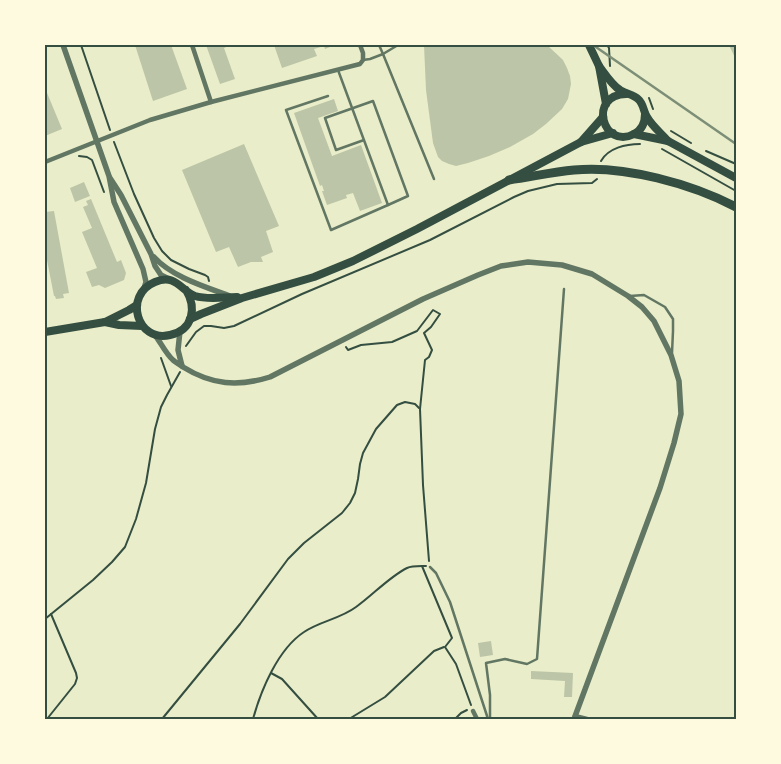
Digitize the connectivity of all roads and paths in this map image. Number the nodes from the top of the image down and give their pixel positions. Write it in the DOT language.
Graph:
graph roads {
  1 [pos="63,45"];
  2 [pos="80,45"];
  3 [pos="192,45"];
  4 [pos="360,45"];
  5 [pos="379,45"];
  6 [pos="398,45"];
  7 [pos="589,45"];
  8 [pos="383,54"];
  9 [pos="364,60"];
  10 [pos="599,66"];
  11 [pos="338,70"];
  12 [pos="626,94"];
  13 [pos="328,96"];
  14 [pos="211,102"];
  15 [pos="606,104"];
  16 [pos="352,108"];
  17 [pos="645,114"];
  18 [pos="603,118"];
  19 [pos="670,130"];
  20 [pos="613,134"];
  21 [pos="634,134"];
  22 [pos="111,135"];
  23 [pos="364,140"];
  24 [pos="96,141"];
  25 [pos="668,141"];
  26 [pos="580,142"];
  27 [pos="644,145"];
  28 [pos="694,145"];
  29 [pos="661,148"];
  30 [pos="76,149"];
  31 [pos="702,150"];
  32 [pos="45,162"];
  33 [pos="599,164"];
  34 [pos="736,164"];
  35 [pos="109,176"];
  36 [pos="736,178"];
  37 [pos="434,179"];
  38 [pos="596,179"];
  39 [pos="509,180"];
  40 [pos="736,190"];
  41 [pos="105,194"];
  42 [pos="388,205"];
  43 [pos="736,208"];
  44 [pos="151,254"];
  45 [pos="170,280"];
  46 [pos="210,283"];
  47 [pos="144,288"];
  48 [pos="564,289"];
  49 [pos="186,290"];
  50 [pos="628,296"];
  51 [pos="232,297"];
  52 [pos="242,298"];
  53 [pos="136,304"];
  54 [pos="190,319"];
  55 [pos="105,322"];
  56 [pos="211,322"];
  57 [pos="142,326"];
  58 [pos="211,326"];
  59 [pos="180,331"];
  60 [pos="45,332"];
  61 [pos="155,335"];
  62 [pos="344,345"];
  63 [pos="183,349"];
  64 [pos="672,355"];
  65 [pos="161,356"];
  66 [pos="183,366"];
  67 [pos="171,386"];
  68 [pos="420,409"];
  69 [pos="422,566"];
  70 [pos="430,567"];
  71 [pos="51,614"];
  72 [pos="45,619"];
  73 [pos="445,647"];
  74 [pos="271,673"];
  75 [pos="473,712"];
  76 [pos="574,718"];
  77 [pos="47,719"];
  78 [pos="162,719"];
  79 [pos="253,719"];
  80 [pos="318,719"];
  81 [pos="349,719"];
  82 [pos="455,719"];
  83 [pos="477,719"];
  84 [pos="489,719"];
  85 [pos="587,719"];
  1 -- 24 [label="street"];
  2 -- 22 [label="path"];
  3 -- 14 [label="street"];
  4 -- 9 [label="street"];
  5 -- 8 [label="lane"];
  6 -- 8 [label="lane"];
  7 -- 10 [label="main road"];
  8 -- 9 [label="lane"];
  8 -- 37 [label="lane"];
  9 -- 11 [label="street"];
  10 -- 12 [label="main road"];
  10 -- 15 [label="main road"];
  11 -- 14 [label="street"];
  11 -- 16 [label="lane"];
  12 -- 15 [label="main road"];
  12 -- 17 [label="main road"];
  13 -- 42 [label="lane"];
  14 -- 22 [label="street"];
  15 -- 18 [label="main road"];
  16 -- 23 [label="lane"];
  16 -- 23 [label="lane"];
  16 -- 42 [label="lane"];
  17 -- 21 [label="main road"];
  17 -- 25 [label="main road"];
  18 -- 20 [label="main road"];
  18 -- 26 [label="main road"];
  19 -- 28 [label="path"];
  20 -- 21 [label="main road"];
  20 -- 26 [label="main road"];
  21 -- 25 [label="main road"];
  22 -- 24 [label="street"];
  22 -- 46 [label="path"];
  23 -- 42 [label="lane"];
  24 -- 30 [label="street"];
  24 -- 35 [label="street"];
  25 -- 36 [label="main road"];
  26 -- 39 [label="main road"];
  27 -- 33 [label="path"];
  29 -- 40 [label="path"];
  30 -- 32 [label="street"];
  30 -- 41 [label="path"];
  31 -- 34 [label="path"];
  35 -- 44 [label="street"];
  35 -- 47 [label="street"];
  38 -- 58 [label="path"];
  39 -- 43 [label="highway"];
  39 -- 52 [label="main road"];
  44 -- 45 [label="street"];
  44 -- 51 [label="street"];
  45 -- 47 [label="main road"];
  45 -- 49 [label="main road"];
  47 -- 53 [label="main road"];
  48 -- 84 [label="lane"];
  49 -- 51 [label="main road"];
  49 -- 54 [label="main road"];
  50 -- 64 [label="street"];
  50 -- 64 [label="lane"];
  50 -- 66 [label="street"];
  51 -- 52 [label="main road"];
  52 -- 54 [label="main road"];
  53 -- 55 [label="main road"];
  53 -- 57 [label="main road"];
  54 -- 59 [label="main road"];
  55 -- 57 [label="main road"];
  55 -- 60 [label="main road"];
  56 -- 58 [label="path"];
  57 -- 61 [label="main road"];
  58 -- 63 [label="path"];
  59 -- 61 [label="main road"];
  59 -- 66 [label="street"];
  61 -- 66 [label="street"];
  62 -- 68 [label="path"];
  64 -- 76 [label="street"];
  65 -- 67 [label="path"];
  66 -- 67 [label="path"];
  67 -- 71 [label="path"];
  68 -- 70 [label="path"];
  68 -- 78 [label="path"];
  69 -- 70 [label="path"];
  69 -- 73 [label="path"];
  69 -- 74 [label="path"];
  70 -- 84 [label="lane"];
  71 -- 72 [label="path"];
  71 -- 77 [label="path"];
  73 -- 75 [label="path"];
  73 -- 81 [label="path"];
  74 -- 79 [label="path"];
  74 -- 80 [label="path"];
  75 -- 82 [label="path"];
  75 -- 83 [label="street"];
  76 -- 85 [label="street"];
}
